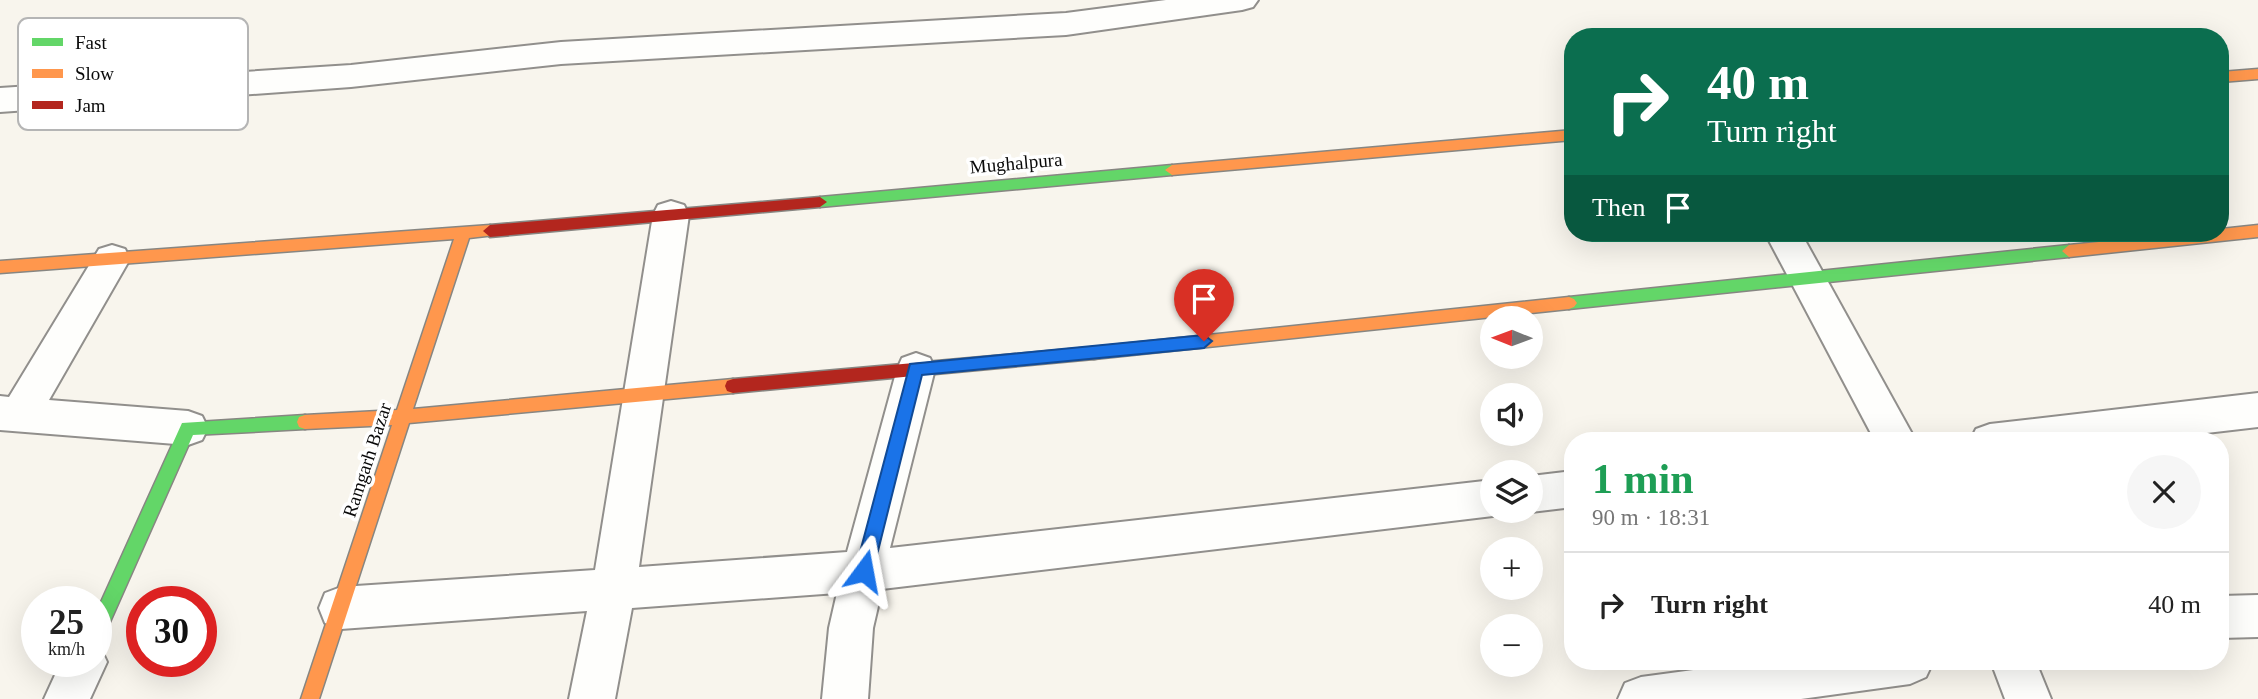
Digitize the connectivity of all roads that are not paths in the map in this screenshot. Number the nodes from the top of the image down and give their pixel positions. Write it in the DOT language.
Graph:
graph roads {
  1 [pos="1242,0"];
  2 [pos="2258,74"];
  3 [pos="2229,76"];
  4 [pos="248,83"];
  5 [pos="18,99"];
  6 [pos="0,100"];
  7 [pos="1564,136"];
  8 [pos="671,215"];
  9 [pos="2258,231"];
  10 [pos="463,233"];
  11 [pos="2229,234"];
  12 [pos="1788,242"];
  13 [pos="2153,242"];
  14 [pos="112,258"];
  15 [pos="0,267"];
  16 [pos="1808,278"];
  17 [pos="916,369"];
  18 [pos="644,394"];
  19 [pos="2258,410"];
  20 [pos="10,414"];
  21 [pos="403,416"];
  22 [pos="188,428"];
  23 [pos="1891,432"];
  24 [pos="2068,432"];
  25 [pos="1564,490"];
  26 [pos="1543,493"];
  27 [pos="1480,500"];
  28 [pos="864,571"];
  29 [pos="614,588"];
  30 [pos="112,598"];
  31 [pos="341,608"];
  32 [pos="2258,616"];
  33 [pos="2229,617"];
  34 [pos="1872,670"];
  35 [pos="2017,670"];
  36 [pos="77,677"];
  37 [pos="1776,690"];
  38 [pos="67,699"];
  39 [pos="310,699"];
  40 [pos="592,699"];
  41 [pos="845,699"];
  42 [pos="1641,699"];
  43 [pos="2028,699"];
  1 -- 4 [label="street"];
  2 -- 3 [label="street"];
  5 -- 6 [label="street"];
  7 -- 8 [label="street, Mughalpura"];
  8 -- 10 [label="street, Mughalpura"];
  8 -- 18 [label="street"];
  9 -- 11 [label="street"];
  10 -- 14 [label="street, Mughalpura"];
  10 -- 21 [label="street, Ramgarh Bazar"];
  12 -- 16 [label="street"];
  13 -- 16 [label="street"];
  14 -- 15 [label="street, Mughalpura"];
  14 -- 20 [label="street"];
  16 -- 17 [label="street"];
  16 -- 23 [label="street"];
  17 -- 18 [label="street"];
  17 -- 28 [label="street"];
  18 -- 21 [label="street"];
  18 -- 29 [label="street"];
  19 -- 24 [label="street"];
  20 -- 22 [label="street"];
  21 -- 22 [label="street"];
  21 -- 31 [label="street, Ramgarh Bazar"];
  22 -- 30 [label="street"];
  25 -- 26 [label="street"];
  27 -- 28 [label="street"];
  28 -- 29 [label="street"];
  28 -- 41 [label="street"];
  29 -- 31 [label="street"];
  29 -- 40 [label="street"];
  31 -- 39 [label="street, Ramgarh Bazar"];
  32 -- 33 [label="street"];
  34 -- 37 [label="street"];
  35 -- 43 [label="street"];
  36 -- 38 [label="street"];
  37 -- 42 [label="street"];
}
